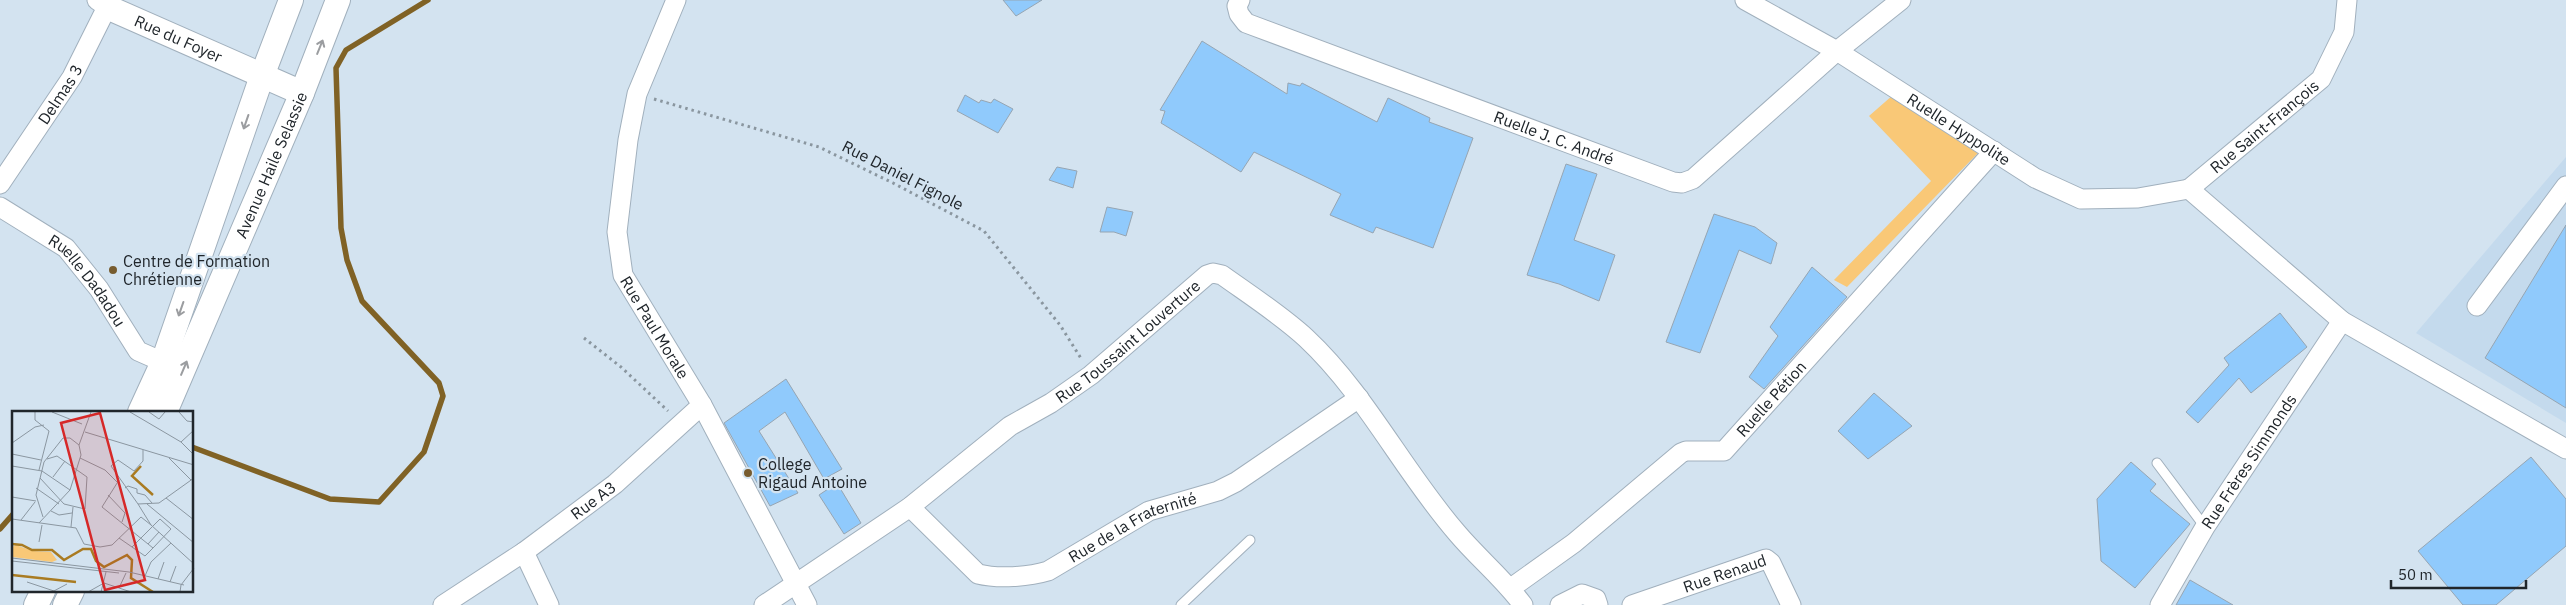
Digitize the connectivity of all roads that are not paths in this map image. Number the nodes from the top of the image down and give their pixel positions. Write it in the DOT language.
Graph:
graph roads {
  1 [pos="291,0"];
  2 [pos="676,0"];
  3 [pos="1745,0"];
  4 [pos="1900,0"];
  5 [pos="2347,0"];
  6 [pos="340,1"];
  7 [pos="103,2"];
  8 [pos="1240,7"];
  9 [pos="1837,51"];
  10 [pos="262,76"];
  11 [pos="302,93"];
  12 [pos="1994,152"];
  13 [pos="0,184"];
  14 [pos="2566,186"];
  15 [pos="2188,189"];
  16 [pos="0,207"];
  17 [pos="2477,306"];
  18 [pos="2342,321"];
  19 [pos="163,362"];
  20 [pos="1359,398"];
  21 [pos="702,405"];
  22 [pos="141,410"];
  23 [pos="165,411"];
  24 [pos="2566,449"];
  25 [pos="2157,463"];
  26 [pos="910,507"];
  27 [pos="2205,527"];
  28 [pos="1250,540"];
  29 [pos="524,552"];
  30 [pos="794,584"];
  31 [pos="1511,588"];
  32 [pos="42,592"];
  33 [pos="72,592"];
  34 [pos="36,605"];
  35 [pos="65,605"];
  36 [pos="443,605"];
  37 [pos="549,605"];
  38 [pos="764,605"];
  39 [pos="807,605"];
  40 [pos="1181,605"];
  41 [pos="1523,605"];
  42 [pos="1560,605"];
  43 [pos="1598,605"];
  44 [pos="1632,605"];
  45 [pos="1791,605"];
  46 [pos="2160,605"];
  1 -- 10 [label="street, Avenue Haile Selassie"];
  2 -- 21 [label="street, Rue Paul Morale"];
  3 -- 9 [label="street, Ruelle Hyppolite"];
  4 -- 9 [label="street, Ruelle J. C. André"];
  5 -- 15 [label="street, Rue Saint-François"];
  11 -- 6 [label="street, Avenue Haile Selassie, one-way"];
  7 -- 10 [label="street, Rue du Foyer"];
  7 -- 13 [label="street, Delmas 3"];
  8 -- 9 [label="street, Ruelle J. C. André"];
  9 -- 12 [label="street, Ruelle Hyppolite"];
  10 -- 11 [label="street, Rue du Foyer"];
  10 -- 19 [label="street, Avenue Haile Selassie, one-way"];
  23 -- 11 [label="street, Avenue Haile Selassie, one-way"];
  12 -- 15 [label="street, Ruelle Hyppolite"];
  12 -- 31 [label="street, Ruelle Pétion"];
  14 -- 17 [label="street"];
  15 -- 18 [label="street"];
  16 -- 19 [label="street, Ruelle Dadadou"];
  18 -- 24 [label="street"];
  18 -- 27 [label="street, Rue Frères Simmonds"];
  19 -- 22 [label="street, Avenue Haile Selassie"];
  20 -- 26 [label="street, Rue de la Fraternité"];
  20 -- 26 [label="street, Rue Toussaint Louverture"];
  20 -- 31 [label="street, Rue Toussaint Louverture"];
  21 -- 29 [label="street, Rue A3"];
  21 -- 30 [label="street, Rue Paul Morale"];
  25 -- 27 [label="lane"];
  26 -- 30 [label="street, Rue Toussaint Louverture"];
  27 -- 46 [label="street, Rue Frères Simmonds"];
  28 -- 40 [label="lane"];
  29 -- 36 [label="street, Rue A3"];
  29 -- 37 [label="street"];
  30 -- 38 [label="street, Rue Toussaint Louverture"];
  30 -- 39 [label="street, Rue Paul Morale"];
  31 -- 41 [label="street, Rue Toussaint Louverture"];
  32 -- 34 [label="street"];
  33 -- 35 [label="street"];
  42 -- 43 [label="street"];
  44 -- 45 [label="street, Rue Renaud"];
}
